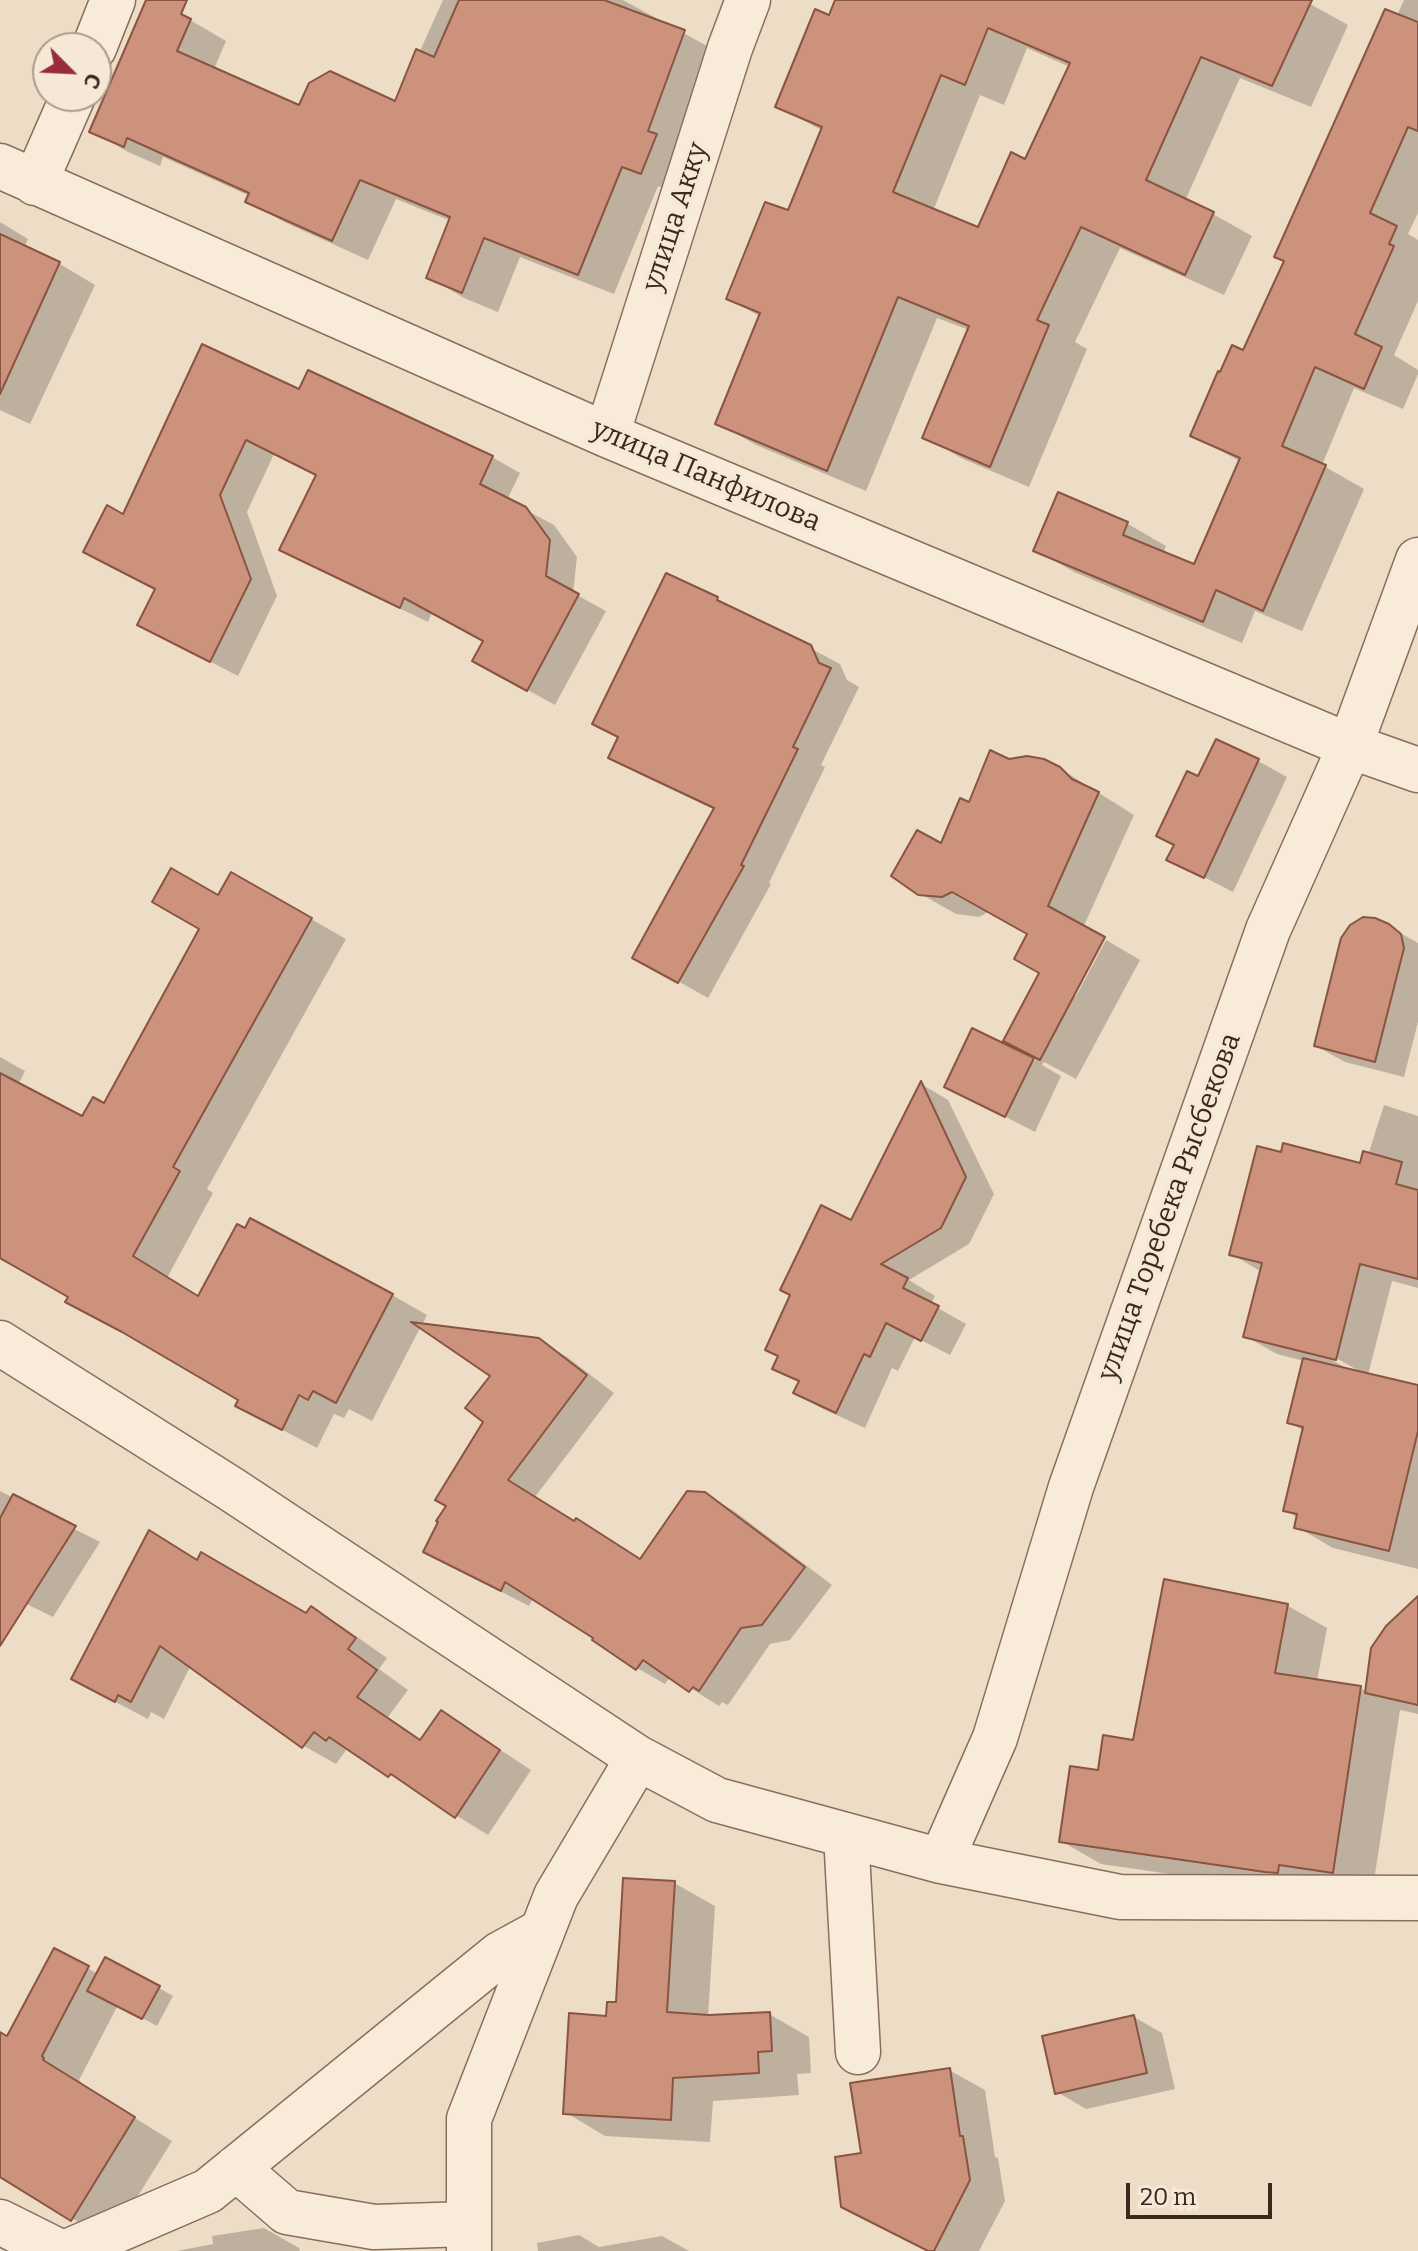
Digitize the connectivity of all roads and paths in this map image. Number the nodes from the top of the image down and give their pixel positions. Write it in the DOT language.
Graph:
graph roads {
  1 [pos="113,0"];
  2 [pos="748,0"];
  3 [pos="100,32"];
  4 [pos="62,112"];
  5 [pos="18,175"];
  6 [pos="607,435"];
  7 [pos="1418,560"];
  8 [pos="1350,746"];
  9 [pos="1418,770"];
  10 [pos="0,1343"];
  11 [pos="638,1758"];
  12 [pos="846,1835"];
  13 [pos="941,1861"];
  14 [pos="1418,1898"];
  15 [pos="542,1931"];
  16 [pos="858,2052"];
  17 [pos="236,2168"];
  18 [pos="0,2222"];
  19 [pos="469,2237"];
  20 [pos="58,2251"];
  21 [pos="69,2251"];
  1 -- 3 [label="street"];
  2 -- 6 [label="street, улица Акку"];
  4 -- 5 [label="street"];
  5 -- 6 [label="street, улица Панфилова"];
  6 -- 8 [label="street, улица Панфилова"];
  7 -- 8 [label="street, улица Торебека Рысбекова"];
  8 -- 9 [label="street, улица Панфилова"];
  8 -- 13 [label="street, улица Торебека Рысбекова"];
  10 -- 11 [label="street"];
  11 -- 12 [label="street"];
  11 -- 15 [label="street"];
  12 -- 13 [label="street"];
  12 -- 16 [label="street"];
  13 -- 14 [label="street"];
  15 -- 17 [label="street"];
  15 -- 19 [label="street"];
  17 -- 19 [label="street"];
  17 -- 21 [label="street"];
  18 -- 20 [label="street"];
}
